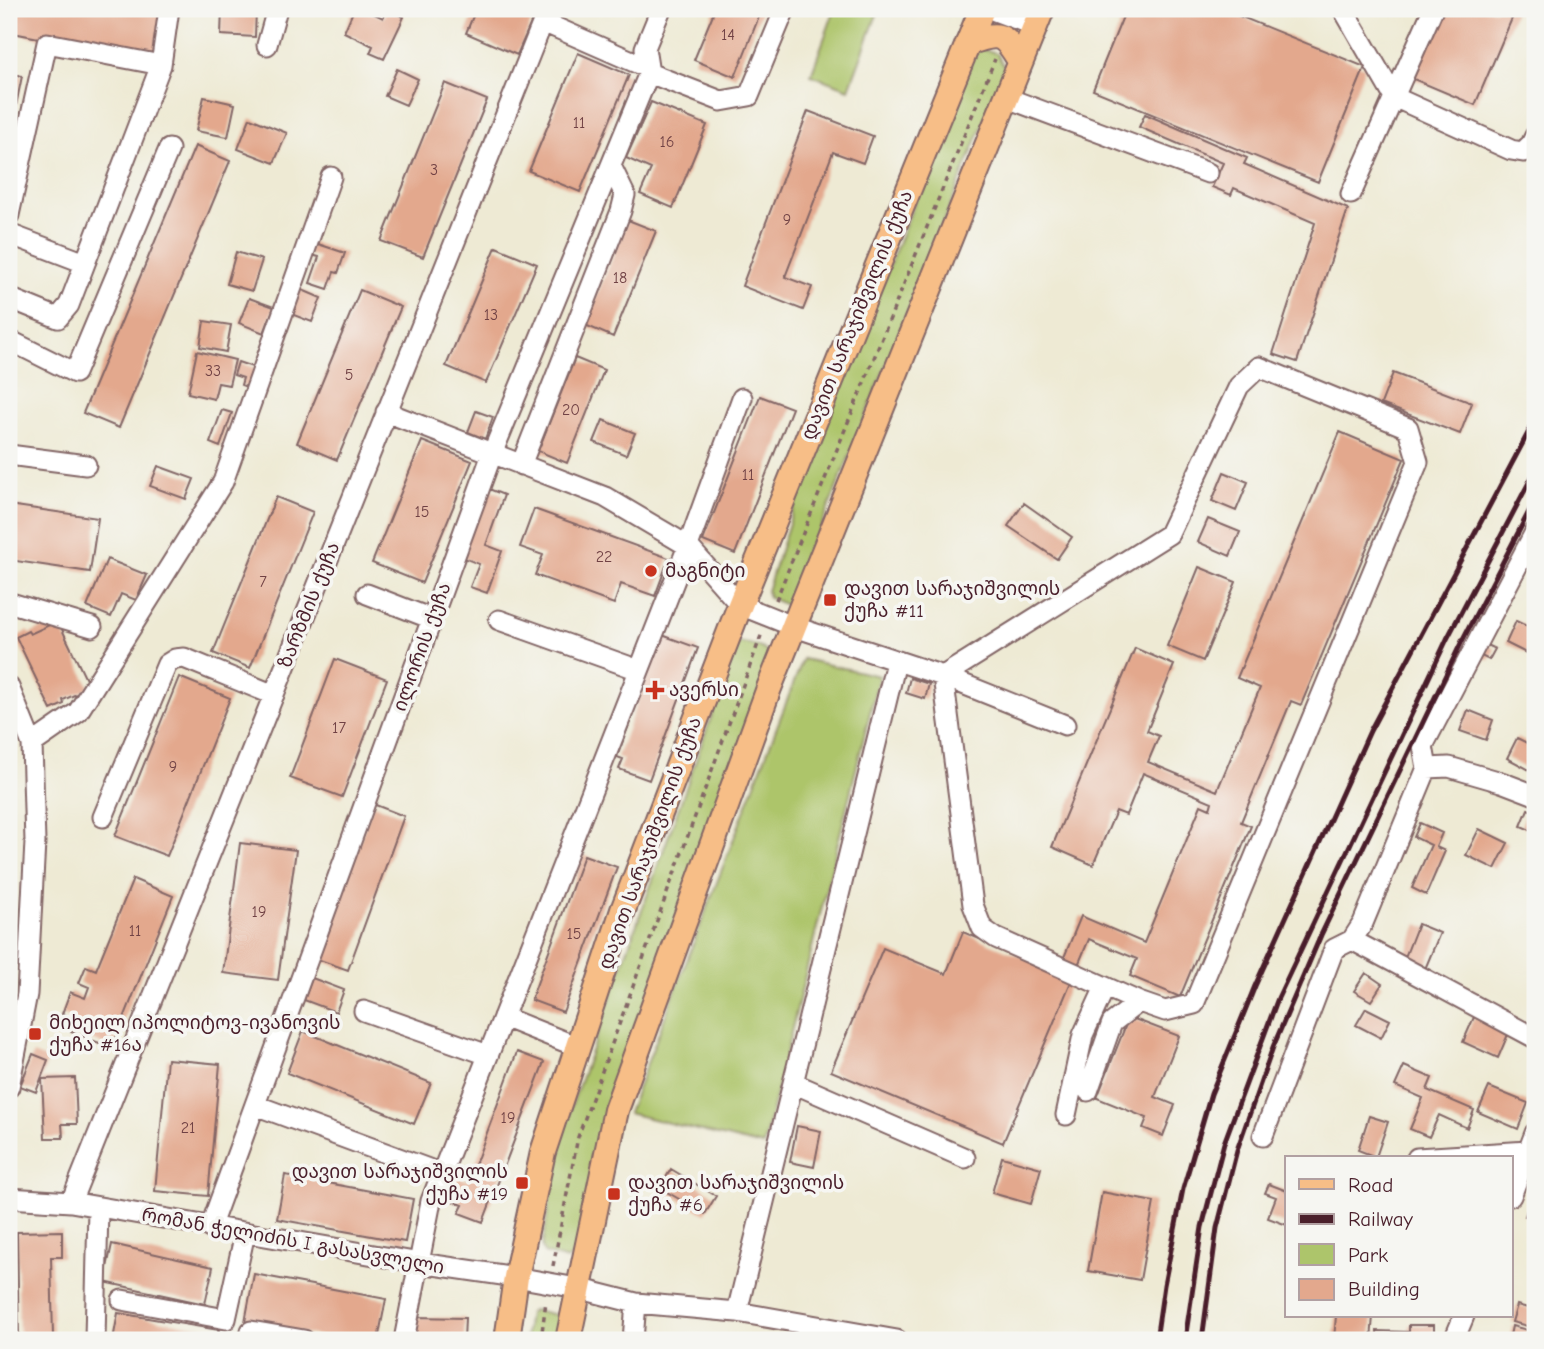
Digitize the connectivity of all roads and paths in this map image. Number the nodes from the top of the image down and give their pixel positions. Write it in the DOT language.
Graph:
graph roads {
  1 [pos="169,9"];
  2 [pos="277,9"];
  3 [pos="661,9"];
  4 [pos="785,9"];
  5 [pos="982,9"];
  6 [pos="994,9"];
  7 [pos="1343,9"];
  8 [pos="1433,9"];
  9 [pos="1041,11"];
  10 [pos="545,16"];
  11 [pos="1003,39"];
  12 [pos="968,43"];
  13 [pos="267,45"];
  14 [pos="1020,61"];
  15 [pos="161,65"];
  16 [pos="649,70"];
  17 [pos="1394,97"];
  18 [pos="1007,98"];
  19 [pos="1535,136"];
  20 [pos="169,149"];
  21 [pos="611,166"];
  22 [pos="1208,173"];
  23 [pos="331,177"];
  24 [pos="1351,194"];
  25 [pos="9,215"];
  26 [pos="9,234"];
  27 [pos="85,263"];
  28 [pos="9,298"];
  29 [pos="9,340"];
  30 [pos="742,398"];
  31 [pos="386,412"];
  32 [pos="492,454"];
  33 [pos="9,455"];
  34 [pos="86,465"];
  35 [pos="521,465"];
  36 [pos="1535,532"];
  37 [pos="688,546"];
  38 [pos="367,594"];
  39 [pos="9,604"];
  40 [pos="740,605"];
  41 [pos="769,617"];
  42 [pos="432,619"];
  43 [pos="499,620"];
  44 [pos="92,627"];
  45 [pos="795,627"];
  46 [pos="896,662"];
  47 [pos="639,670"];
  48 [pos="943,676"];
  49 [pos="9,687"];
  50 [pos="769,688"];
  51 [pos="274,695"];
  52 [pos="1065,725"];
  53 [pos="32,744"];
  54 [pos="1427,768"];
  55 [pos="1535,795"];
  56 [pos="103,817"];
  57 [pos="1352,940"];
  58 [pos="1105,987"];
  59 [pos="1139,1002"];
  60 [pos="365,1010"];
  61 [pos="503,1017"];
  62 [pos="1535,1038"];
  63 [pos="578,1047"];
  64 [pos="488,1055"];
  65 [pos="793,1083"];
  66 [pos="9,1087"];
  67 [pos="1088,1091"];
  68 [pos="255,1105"];
  69 [pos="1066,1115"];
  70 [pos="1263,1136"];
  71 [pos="1532,1142"];
  72 [pos="1432,1156"];
  73 [pos="965,1158"];
  74 [pos="442,1174"];
  75 [pos="1512,1193"];
  76 [pos="9,1198"];
  77 [pos="71,1202"];
  78 [pos="98,1208"];
  79 [pos="210,1228"];
  80 [pos="245,1233"];
  81 [pos="419,1263"];
  82 [pos="516,1277"];
  83 [pos="577,1288"];
  84 [pos="122,1300"];
  85 [pos="636,1303"];
  86 [pos="737,1312"];
  87 [pos="1463,1318"];
  88 [pos="251,1331"];
  89 [pos="95,1340"];
  90 [pos="304,1340"];
  91 [pos="404,1340"];
  92 [pos="507,1340"];
  93 [pos="568,1340"];
  94 [pos="632,1340"];
  95 [pos="897,1340"];
  96 [pos="1454,1340"];
  1 -- 15 [label="street"];
  2 -- 13 [label="street"];
  3 -- 16 [label="street, ილორის ქუჩა"];
  4 -- 16 [label="street"];
  5 -- 12 [label="main road, დავით სარაჯიშვილის ქუჩა"];
  6 -- 9 [label="street"];
  7 -- 17 [label="street"];
  8 -- 17 [label="street"];
  9 -- 14 [label="main road"];
  10 -- 16 [label="street"];
  10 -- 31 [label="street, ზარზმის ქუჩა"];
  11 -- 12 [label="main road"];
  11 -- 14 [label="main road"];
  11 -- 41 [label="path"];
  12 -- 40 [label="main road, დავით სარაჯიშვილის ქუჩა"];
  14 -- 18 [label="main road"];
  15 -- 25 [label="street"];
  15 -- 27 [label="street"];
  16 -- 21 [label="street, ილორის ქუჩა"];
  17 -- 19 [label="street"];
  17 -- 24 [label="street"];
  18 -- 22 [label="street"];
  18 -- 45 [label="main road"];
  20 -- 29 [label="street"];
  21 -- 32 [label="street, ილორის ქუჩა"];
  21 -- 35 [label="street"];
  23 -- 53 [label="street"];
  26 -- 27 [label="street"];
  27 -- 28 [label="street"];
  30 -- 37 [label="street"];
  31 -- 32 [label="street"];
  31 -- 51 [label="street, ზარზმის ქუჩა"];
  32 -- 35 [label="street"];
  32 -- 42 [label="street, ილორის ქუჩა"];
  33 -- 34 [label="street"];
  35 -- 37 [label="street"];
  36 -- 54 [label="street"];
  37 -- 40 [label="street"];
  37 -- 47 [label="street"];
  38 -- 42 [label="street"];
  39 -- 44 [label="street"];
  40 -- 41 [label="street"];
  40 -- 63 [label="main road, დავით სარაჯიშვილის ქუჩა"];
  41 -- 45 [label="street"];
  41 -- 50 [label="path"];
  42 -- 68 [label="street, ილორის ქუჩა"];
  43 -- 47 [label="street"];
  45 -- 46 [label="street"];
  45 -- 50 [label="main road"];
  46 -- 48 [label="street"];
  46 -- 65 [label="street"];
  47 -- 61 [label="street"];
  48 -- 52 [label="street"];
  48 -- 58 [label="street"];
  48 -- 59 [label="street"];
  49 -- 53 [label="street"];
  50 -- 83 [label="main road"];
  51 -- 56 [label="street"];
  51 -- 77 [label="street, ზარზმის ქუჩა"];
  53 -- 66 [label="street"];
  54 -- 55 [label="street"];
  54 -- 57 [label="street"];
  57 -- 62 [label="street"];
  57 -- 70 [label="street"];
  58 -- 59 [label="street"];
  58 -- 69 [label="street"];
  59 -- 67 [label="street"];
  60 -- 64 [label="street"];
  61 -- 63 [label="street"];
  61 -- 64 [label="street"];
  63 -- 82 [label="main road, დავით სარაჯიშვილის ქუჩა"];
  64 -- 74 [label="street"];
  65 -- 73 [label="street"];
  65 -- 86 [label="street"];
  68 -- 74 [label="street"];
  68 -- 79 [label="street, ილორის ქუჩა"];
  71 -- 72 [label="street"];
  71 -- 75 [label="street"];
  74 -- 81 [label="street"];
  76 -- 77 [label="street, რომან ჭელიძის I გასასვლელი"];
  77 -- 78 [label="street, რომან ჭელიძის I გასასვლელი"];
  78 -- 79 [label="street, რომან ჭელიძის I გასასვლელი"];
  78 -- 89 [label="street"];
  79 -- 80 [label="street, რომან ჭელიძის I გასასვლელი"];
  80 -- 81 [label="street, რომან ჭელიძის I გასასვლელი"];
  80 -- 84 [label="street"];
  81 -- 82 [label="street, რომან ჭელიძის I გასასვლელი"];
  81 -- 91 [label="street"];
  82 -- 83 [label="street, რომან ჭელიძის I გასასვლელი"];
  82 -- 92 [label="main road, დავით სარაჯიშვილის ქუჩა"];
  83 -- 85 [label="street, რომან ჭელიძის I გასასვლელი"];
  83 -- 93 [label="main road"];
  85 -- 86 [label="street, რომან ჭელიძის I გასასვლელი"];
  85 -- 94 [label="street"];
  86 -- 95 [label="street, რომან ჭელიძის I გასასვლელი"];
  87 -- 96 [label="street"];
  88 -- 90 [label="street"];
}
